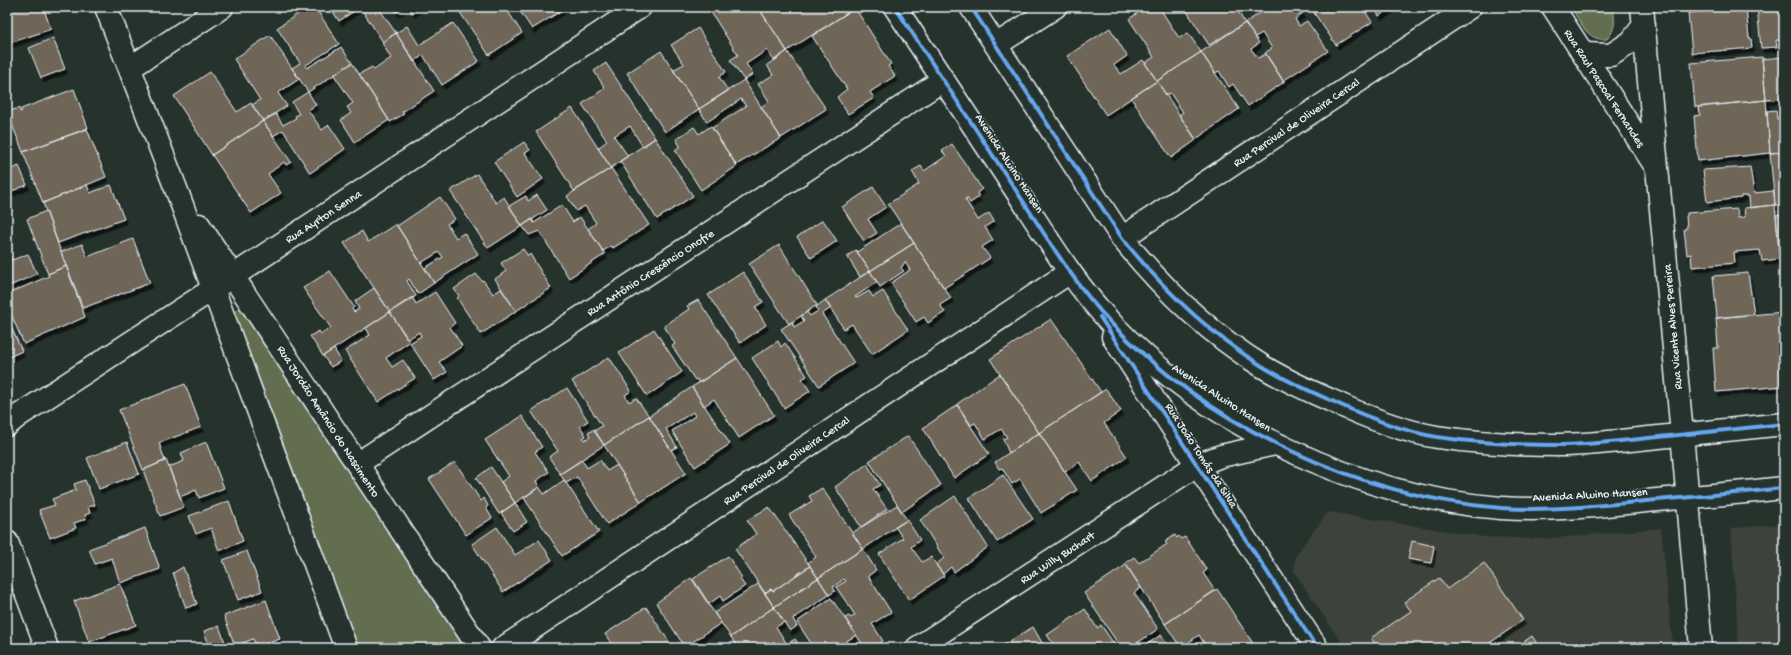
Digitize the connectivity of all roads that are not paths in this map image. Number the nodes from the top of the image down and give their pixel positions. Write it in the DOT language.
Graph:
graph roads {
  1 [pos="106,7"];
  2 [pos="222,7"];
  3 [pos="640,7"];
  4 [pos="895,7"];
  5 [pos="971,7"];
  6 [pos="1055,7"];
  7 [pos="1470,7"];
  8 [pos="1553,7"];
  9 [pos="1643,16"];
  10 [pos="996,45"];
  11 [pos="1584,54"];
  12 [pos="130,68"];
  13 [pos="943,80"];
  14 [pos="1658,170"];
  15 [pos="178,194"];
  16 [pos="1122,238"];
  17 [pos="1070,272"];
  18 [pos="233,276"];
  19 [pos="213,288"];
  20 [pos="1784,424"];
  21 [pos="7,425"];
  22 [pos="1682,434"];
  23 [pos="1275,444"];
  24 [pos="358,464"];
  25 [pos="1197,465"];
  26 [pos="1784,488"];
  27 [pos="1688,497"];
  28 [pos="7,542"];
  29 [pos="48,648"];
  30 [pos="346,648"];
  31 [pos="479,648"];
  32 [pos="503,648"];
  33 [pos="917,648"];
  34 [pos="1317,648"];
  35 [pos="1701,648"];
  1 -- 12 [label="street"];
  2 -- 12 [label="street"];
  3 -- 18 [label="street, Rua Ayrton Senna"];
  4 -- 13 [label="street, Avenida Alwino Hansen"];
  5 -- 10 [label="street"];
  6 -- 10 [label="street"];
  7 -- 16 [label="street, Rua Percival de Oliveira Cercal"];
  8 -- 11 [label="street, Rua Raul Pascoal Fernandes"];
  9 -- 11 [label="street"];
  9 -- 14 [label="street, Rua Vicente Alves Pereira"];
  10 -- 16 [label="street"];
  11 -- 14 [label="street, Rua Raul Pascoal Fernandes"];
  12 -- 15 [label="street"];
  13 -- 17 [label="street, Avenida Alwino Hansen"];
  13 -- 24 [label="street, Rua Antônio Crescêncio Onofre"];
  14 -- 22 [label="street, Rua Vicente Alves Pereira"];
  15 -- 18 [label="street, Rua Jordão Amâncio do Nascimento"];
  15 -- 19 [label="street"];
  16 -- 22 [label="street"];
  17 -- 23 [label="street, Avenida Alwino Hansen"];
  17 -- 25 [label="street, Rua João Tomás da Silva"];
  17 -- 32 [label="street, Rua Percival de Oliveira Cercal"];
  18 -- 19 [label="street, Rua Ayrton Senna"];
  18 -- 24 [label="street, Rua Jordão Amâncio do Nascimento"];
  19 -- 21 [label="street, Rua Ayrton Senna"];
  19 -- 30 [label="street"];
  20 -- 22 [label="street"];
  22 -- 27 [label="street, Rua Vicente Alves Pereira"];
  23 -- 25 [label="street, Rua Willy Buchart"];
  23 -- 27 [label="street, Avenida Alwino Hansen"];
  24 -- 31 [label="street, Rua Jordão Amâncio do Nascimento"];
  25 -- 33 [label="street, Rua Willy Buchart"];
  25 -- 34 [label="street, Rua João Tomás da Silva"];
  26 -- 27 [label="street, Avenida Alwino Hansen"];
  27 -- 35 [label="street, Rua Vicente Alves Pereira"];
  28 -- 29 [label="street"];
}
